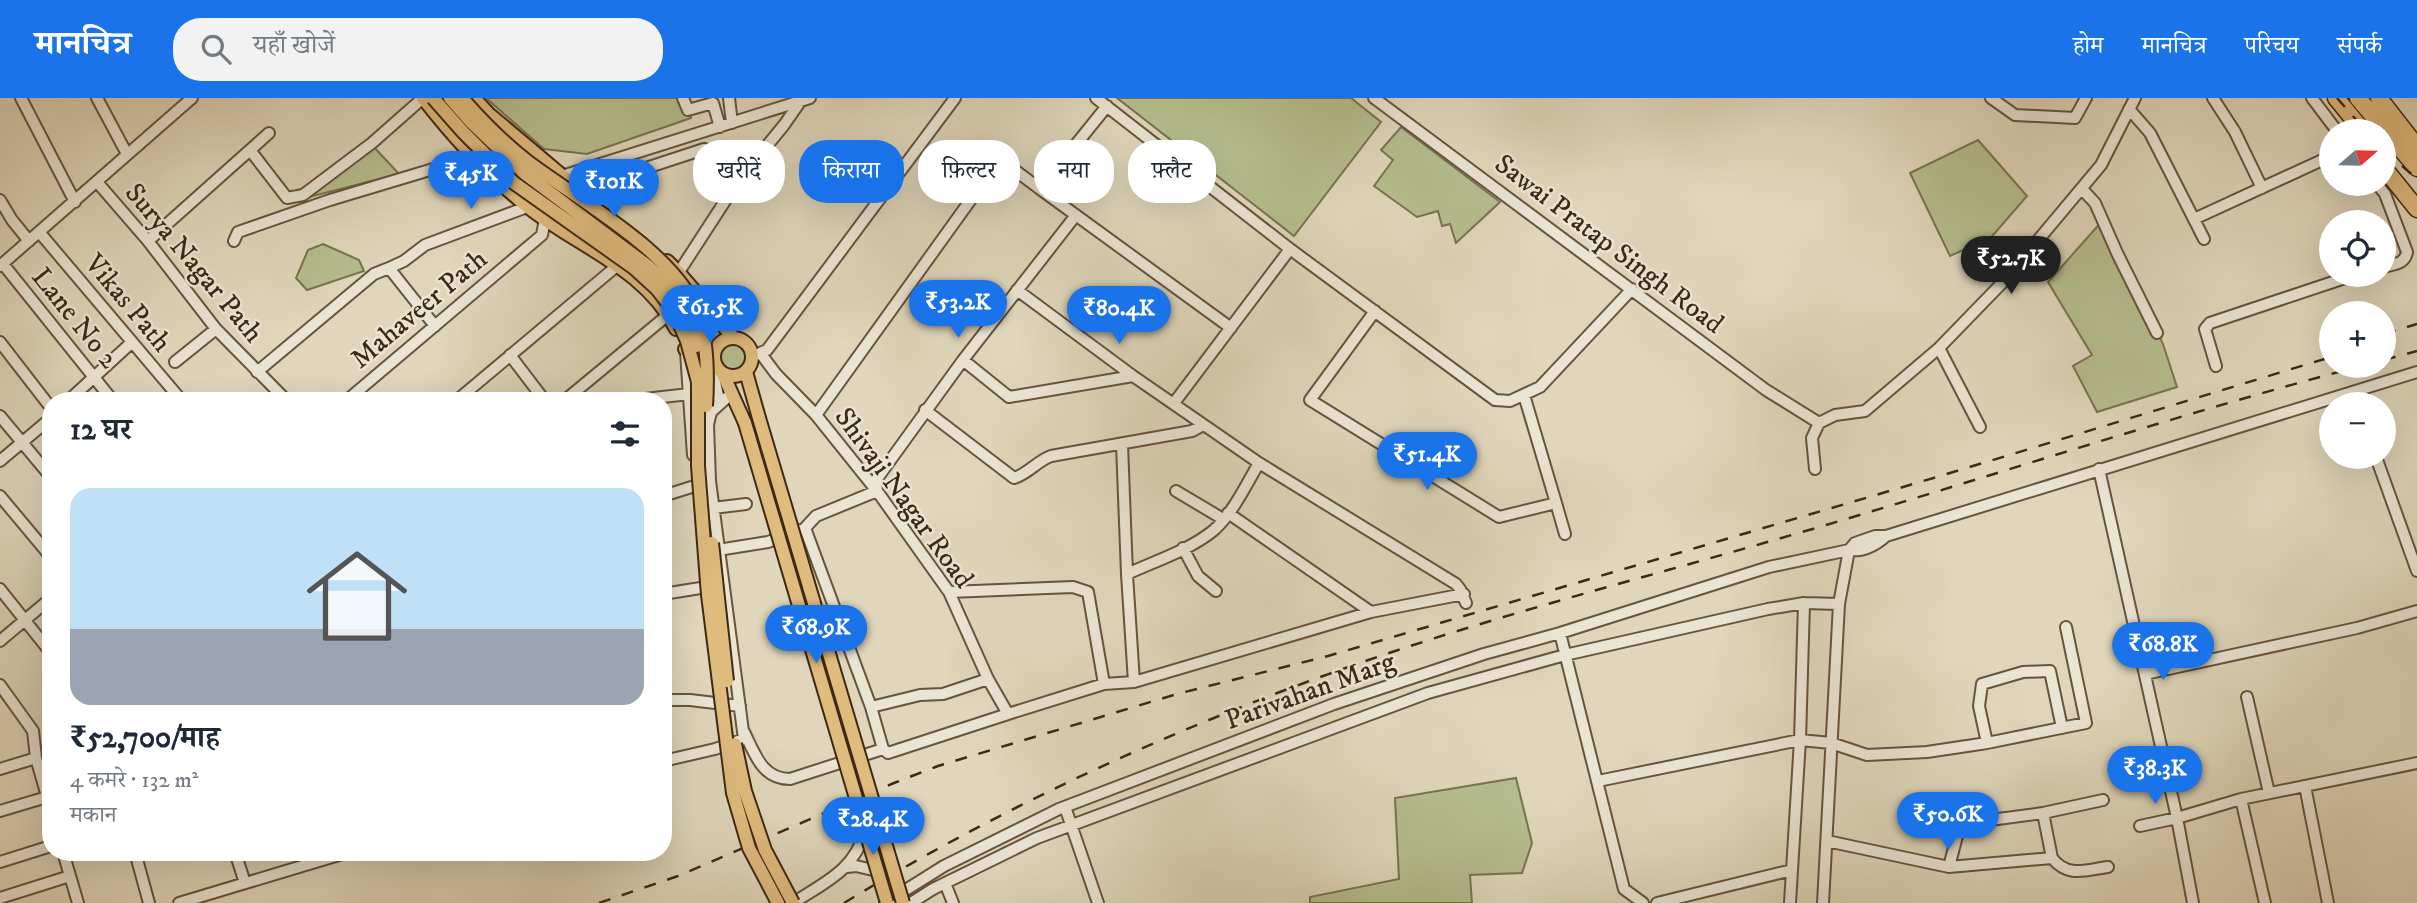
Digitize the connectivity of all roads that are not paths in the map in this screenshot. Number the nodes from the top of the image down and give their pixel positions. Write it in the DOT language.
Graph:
graph roads {
  1 [pos="21,98"];
  2 [pos="111,98"];
  3 [pos="192,98"];
  4 [pos="423,98"];
  5 [pos="433,98"];
  6 [pos="450,98"];
  7 [pos="461,98"];
  8 [pos="474,98"];
  9 [pos="683,98"];
  10 [pos="729,98"];
  11 [pos="955,98"];
  12 [pos="1096,98"];
  13 [pos="1374,98"];
  14 [pos="1991,98"];
  15 [pos="2086,98"];
  16 [pos="2135,98"];
  17 [pos="2213,98"];
  18 [pos="2312,98"];
  19 [pos="2327,98"];
  20 [pos="2336,98"];
  21 [pos="2358,98"];
  22 [pos="2379,98"];
  23 [pos="805,100"];
  24 [pos="99,102"];
  25 [pos="1107,106"];
  26 [pos="2129,109"];
  27 [pos="2328,119"];
  28 [pos="2344,119"];
  29 [pos="2353,119"];
  30 [pos="732,123"];
  31 [pos="720,127"];
  32 [pos="269,133"];
  33 [pos="2414,136"];
  34 [pos="772,140"];
  35 [pos="1080,140"];
  36 [pos="250,150"];
  37 [pos="693,153"];
  38 [pos="127,154"];
  39 [pos="473,157"];
  40 [pos="2319,162"];
  41 [pos="2417,168"];
  42 [pos="2396,169"];
  43 [pos="562,176"];
  44 [pos="97,182"];
  45 [pos="2396,183"];
  46 [pos="1034,185"];
  47 [pos="2262,188"];
  48 [pos="2082,189"];
  49 [pos="579,190"];
  50 [pos="2417,194"];
  51 [pos="0,201"];
  52 [pos="75,202"];
  53 [pos="724,203"];
  54 [pos="1059,203"];
  55 [pos="527,206"];
  56 [pos="2417,209"];
  57 [pos="609,214"];
  58 [pos="1076,215"];
  59 [pos="545,219"];
  60 [pos="2194,219"];
  61 [pos="12,220"];
  62 [pos="2396,223"];
  63 [pos="0,226"];
  64 [pos="40,233"];
  65 [pos="2204,239"];
  66 [pos="29,241"];
  67 [pos="148,241"];
  68 [pos="233,241"];
  69 [pos="586,245"];
  70 [pos="1290,249"];
  71 [pos="2396,263"];
  72 [pos="1,265"];
  73 [pos="618,265"];
  74 [pos="389,268"];
  75 [pos="679,272"];
  76 [pos="2319,287"];
  77 [pos="1632,289"];
  78 [pos="1017,290"];
  79 [pos="1375,311"];
  80 [pos="668,314"];
  81 [pos="435,326"];
  82 [pos="216,328"];
  83 [pos="1231,328"];
  84 [pos="2157,333"];
  85 [pos="734,338"];
  86 [pos="0,342"];
  87 [pos="131,343"];
  88 [pos="1939,348"];
  89 [pos="685,350"];
  90 [pos="510,355"];
  91 [pos="757,355"];
  92 [pos="963,360"];
  93 [pos="175,362"];
  94 [pos="2216,366"];
  95 [pos="717,369"];
  96 [pos="257,372"];
  97 [pos="746,372"];
  98 [pos="2417,372"];
  99 [pos="93,376"];
  100 [pos="1133,376"];
  101 [pos="698,382"];
  102 [pos="2354,391"];
  103 [pos="77,392"];
  104 [pos="106,392"];
  105 [pos="174,392"];
  106 [pos="278,392"];
  107 [pos="357,392"];
  108 [pos="467,392"];
  109 [pos="538,392"];
  110 [pos="575,392"];
  111 [pos="732,393"];
  112 [pos="689,394"];
  113 [pos="42,396"];
  114 [pos="672,396"];
  115 [pos="1524,396"];
  116 [pos="1174,403"];
  117 [pos="715,408"];
  118 [pos="925,410"];
  119 [pos="816,415"];
  120 [pos="0,416"];
  121 [pos="1819,423"];
  122 [pos="1203,425"];
  123 [pos="42,426"];
  124 [pos="1980,426"];
  125 [pos="22,443"];
  126 [pos="1122,444"];
  127 [pos="0,461"];
  128 [pos="1259,463"];
  129 [pos="42,466"];
  130 [pos="1815,469"];
  131 [pos="2099,469"];
  132 [pos="2380,469"];
  133 [pos="710,481"];
  134 [pos="694,486"];
  135 [pos="877,491"];
  136 [pos="1176,491"];
  137 [pos="672,493"];
  138 [pos="0,496"];
  139 [pos="1556,503"];
  140 [pos="746,504"];
  141 [pos="713,508"];
  142 [pos="1226,516"];
  143 [pos="805,528"];
  144 [pos="1565,534"];
  145 [pos="42,546"];
  146 [pos="1183,548"];
  147 [pos="718,550"];
  148 [pos="1849,550"];
  149 [pos="2417,571"];
  150 [pos="1127,574"];
  151 [pos="723,584"];
  152 [pos="705,587"];
  153 [pos="0,589"];
  154 [pos="1216,591"];
  155 [pos="672,592"];
  156 [pos="948,592"];
  157 [pos="1804,603"];
  158 [pos="1839,604"];
  159 [pos="42,606"];
  160 [pos="2417,611"];
  161 [pos="1371,612"];
  162 [pos="25,621"];
  163 [pos="2066,627"];
  164 [pos="1560,633"];
  165 [pos="0,641"];
  166 [pos="42,642"];
  167 [pos="1565,655"];
  168 [pos="2145,674"];
  169 [pos="988,679"];
  170 [pos="1134,682"];
  171 [pos="1104,684"];
  172 [pos="0,685"];
  173 [pos="2247,697"];
  174 [pos="672,700"];
  175 [pos="718,703"];
  176 [pos="740,706"];
  177 [pos="871,707"];
  178 [pos="1008,714"];
  179 [pos="2062,728"];
  180 [pos="743,736"];
  181 [pos="1800,740"];
  182 [pos="1831,743"];
  183 [pos="1987,743"];
  184 [pos="724,746"];
  185 [pos="883,749"];
  186 [pos="36,758"];
  187 [pos="672,759"];
  188 [pos="2416,767"];
  189 [pos="0,769"];
  190 [pos="42,779"];
  191 [pos="1598,781"];
  192 [pos="2305,786"];
  193 [pos="2269,793"];
  194 [pos="42,798"];
  195 [pos="2241,799"];
  196 [pos="2103,800"];
  197 [pos="1065,807"];
  198 [pos="0,811"];
  199 [pos="2043,813"];
  200 [pos="2177,818"];
  201 [pos="1070,825"];
  202 [pos="2140,826"];
  203 [pos="865,831"];
  204 [pos="1827,841"];
  205 [pos="42,849"];
  206 [pos="2052,858"];
  207 [pos="66,861"];
  208 [pos="137,861"];
  209 [pos="238,861"];
  210 [pos="319,861"];
  211 [pos="0,862"];
  212 [pos="847,867"];
  213 [pos="1948,867"];
  214 [pos="2108,867"];
  215 [pos="1792,870"];
  216 [pos="877,871"];
  217 [pos="70,876"];
  218 [pos="245,883"];
  219 [pos="945,883"];
  220 [pos="0,898"];
  221 [pos="773,901"];
  222 [pos="78,903"];
  223 [pos="149,903"];
  224 [pos="179,903"];
  225 [pos="793,903"];
  226 [pos="886,903"];
  227 [pos="903,903"];
  228 [pos="911,903"];
  229 [pos="953,903"];
  230 [pos="1098,903"];
  231 [pos="1643,903"];
  232 [pos="1657,903"];
  233 [pos="1790,903"];
  234 [pos="1823,903"];
  235 [pos="2193,903"];
  236 [pos="2265,903"];
  237 [pos="2328,903"];
  1 -- 52 [label="street"];
  2 -- 24 [label="street"];
  3 -- 38 [label="street"];
  4 -- 36 [label="street"];
  4 -- 39 [label="main road"];
  5 -- 101 [label="main road, bridge"];
  6 -- 101 [label="main road, bridge"];
  7 -- 225 [label="main road, bridge"];
  8 -- 43 [label="main road"];
  9 -- 31 [label="street"];
  10 -- 30 [label="street"];
  11 -- 91 [label="street"];
  12 -- 25 [label="street"];
  13 -- 77 [label="street, Sawai Pratap Singh Road"];
  14 -- 15 [label="street"];
  16 -- 26 [label="street"];
  17 -- 47 [label="street"];
  18 -- 27 [label="street"];
  19 -- 28 [label="highway"];
  20 -- 29 [label="highway"];
  21 -- 41 [label="highway"];
  22 -- 33 [label="highway"];
  23 -- 30 [label="street"];
  23 -- 34 [label="street"];
  24 -- 38 [label="street"];
  25 -- 35 [label="street"];
  25 -- 70 [label="street"];
  26 -- 48 [label="street"];
  26 -- 60 [label="street"];
  30 -- 31 [label="street"];
  31 -- 43 [label="street"];
  32 -- 36 [label="street"];
  36 -- 67 [label="street"];
  37 -- 49 [label="street"];
  38 -- 44 [label="street"];
  39 -- 55 [label="main road"];
  39 -- 68 [label="street"];
  40 -- 47 [label="street"];
  42 -- 50 [label="highway"];
  43 -- 49 [label="main road"];
  44 -- 52 [label="street"];
  44 -- 67 [label="street, Surya Nagar Path"];
  45 -- 56 [label="highway"];
  46 -- 119 [label="street"];
  47 -- 60 [label="street"];
  48 -- 84 [label="street"];
  48 -- 88 [label="street"];
  49 -- 57 [label="main road"];
  51 -- 61 [label="street"];
  52 -- 64 [label="street"];
  53 -- 75 [label="street"];
  54 -- 58 [label="street"];
  55 -- 59 [label="main road"];
  55 -- 74 [label="street"];
  57 -- 69 [label="main road"];
  57 -- 75 [label="main road"];
  58 -- 78 [label="street"];
  58 -- 83 [label="street"];
  59 -- 69 [label="main road"];
  59 -- 81 [label="street, Mahaveer Path"];
  60 -- 65 [label="street"];
  61 -- 63 [label="street"];
  61 -- 66 [label="street"];
  62 -- 71 [label="street"];
  64 -- 66 [label="street"];
  64 -- 87 [label="street, Vikas Path"];
  66 -- 72 [label="street"];
  67 -- 82 [label="street, Surya Nagar Path"];
  69 -- 73 [label="main road"];
  70 -- 79 [label="street"];
  70 -- 83 [label="street"];
  72 -- 99 [label="street, Lane No 2"];
  73 -- 80 [label="main road"];
  73 -- 90 [label="street"];
  74 -- 81 [label="street"];
  74 -- 96 [label="street"];
  75 -- 85 [label="main road"];
  76 -- 94 [label="street"];
  77 -- 115 [label="street"];
  77 -- 121 [label="street, Sawai Pratap Singh Road"];
  78 -- 92 [label="street"];
  78 -- 100 [label="street"];
  79 -- 115 [label="street"];
  79 -- 139 [label="street"];
  80 -- 89 [label="main road"];
  80 -- 110 [label="street"];
  81 -- 107 [label="street, Mahaveer Path"];
  82 -- 93 [label="street"];
  82 -- 96 [label="street, Surya Nagar Path"];
  83 -- 116 [label="street"];
  85 -- 91 [label="main road"];
  85 -- 95 [label="main road"];
  86 -- 113 [label="street"];
  87 -- 99 [label="street"];
  87 -- 105 [label="street, Vikas Path"];
  88 -- 121 [label="street"];
  88 -- 124 [label="street"];
  89 -- 95 [label="main road"];
  89 -- 112 [label="street"];
  90 -- 108 [label="street"];
  90 -- 109 [label="street"];
  91 -- 97 [label="main road"];
  91 -- 119 [label="street, Shivaji Nagar Road"];
  92 -- 100 [label="street"];
  92 -- 118 [label="street"];
  95 -- 97 [label="main road"];
  95 -- 111 [label="main road"];
  95 -- 117 [label="street"];
  96 -- 106 [label="street"];
  97 -- 227 [label="main road, bridge"];
  98 -- 102 [label="street, Parivahan Marg"];
  99 -- 103 [label="street"];
  99 -- 104 [label="street, Lane No 2"];
  100 -- 116 [label="street"];
  101 -- 221 [label="main road, bridge"];
  102 -- 131 [label="street, Parivahan Marg"];
  111 -- 117 [label="street"];
  111 -- 203 [label="main road, bridge"];
  112 -- 114 [label="street"];
  112 -- 117 [label="street"];
  112 -- 134 [label="street"];
  115 -- 139 [label="street"];
  116 -- 122 [label="street"];
  117 -- 133 [label="street"];
  118 -- 126 [label="street"];
  118 -- 135 [label="street"];
  119 -- 135 [label="street, Shivaji Nagar Road"];
  120 -- 125 [label="street"];
  121 -- 130 [label="street"];
  122 -- 126 [label="street"];
  122 -- 128 [label="street"];
  123 -- 125 [label="street"];
  125 -- 127 [label="street"];
  125 -- 129 [label="street"];
  126 -- 150 [label="street"];
  128 -- 142 [label="street"];
  128 -- 161 [label="street"];
  131 -- 148 [label="street, Parivahan Marg"];
  131 -- 168 [label="street"];
  132 -- 149 [label="street"];
  133 -- 134 [label="street"];
  133 -- 141 [label="street"];
  134 -- 137 [label="street"];
  134 -- 152 [label="street"];
  135 -- 143 [label="street"];
  135 -- 156 [label="street, Shivaji Nagar Road"];
  136 -- 142 [label="street"];
  138 -- 145 [label="street"];
  139 -- 144 [label="street"];
  140 -- 141 [label="street"];
  141 -- 147 [label="street"];
  142 -- 146 [label="street"];
  142 -- 161 [label="street"];
  143 -- 147 [label="street"];
  143 -- 177 [label="street"];
  146 -- 150 [label="street"];
  146 -- 154 [label="street"];
  147 -- 151 [label="street"];
  148 -- 158 [label="street"];
  148 -- 164 [label="street, Parivahan Marg"];
  150 -- 170 [label="street"];
  151 -- 152 [label="street"];
  151 -- 176 [label="street"];
  152 -- 155 [label="street"];
  152 -- 175 [label="street"];
  153 -- 162 [label="street"];
  156 -- 169 [label="street, Shivaji Nagar Road"];
  156 -- 171 [label="street"];
  157 -- 158 [label="street, Parivahan Marg"];
  157 -- 167 [label="street, Parivahan Marg"];
  157 -- 181 [label="street"];
  158 -- 182 [label="street"];
  159 -- 162 [label="street"];
  160 -- 168 [label="street"];
  161 -- 170 [label="street"];
  162 -- 165 [label="street"];
  162 -- 166 [label="street"];
  163 -- 179 [label="street"];
  164 -- 167 [label="street"];
  164 -- 197 [label="street, Parivahan Marg"];
  167 -- 191 [label="street"];
  167 -- 201 [label="street, Parivahan Marg"];
  168 -- 200 [label="street"];
  169 -- 177 [label="street"];
  169 -- 178 [label="street, Shivaji Nagar Road"];
  170 -- 171 [label="street"];
  171 -- 178 [label="street"];
  172 -- 186 [label="street"];
  173 -- 193 [label="street"];
  174 -- 175 [label="street"];
  175 -- 176 [label="street"];
  175 -- 184 [label="street"];
  176 -- 180 [label="street"];
  177 -- 185 [label="street"];
  178 -- 185 [label="street"];
  179 -- 183 [label="street"];
  179 -- 183 [label="street"];
  180 -- 184 [label="street"];
  180 -- 185 [label="street"];
  181 -- 182 [label="street"];
  181 -- 191 [label="street"];
  181 -- 215 [label="street"];
  182 -- 183 [label="street"];
  182 -- 204 [label="street"];
  184 -- 187 [label="street"];
  186 -- 189 [label="street"];
  186 -- 190 [label="street"];
  188 -- 192 [label="street"];
  191 -- 231 [label="street"];
  192 -- 193 [label="street"];
  192 -- 237 [label="street"];
  193 -- 195 [label="street"];
  194 -- 198 [label="street"];
  195 -- 200 [label="street"];
  195 -- 236 [label="street"];
  196 -- 199 [label="street"];
  197 -- 201 [label="street"];
  197 -- 226 [label="street, Parivahan Marg"];
  199 -- 206 [label="street"];
  199 -- 213 [label="street"];
  200 -- 202 [label="street"];
  200 -- 235 [label="street"];
  201 -- 219 [label="street, Parivahan Marg"];
  201 -- 230 [label="street"];
  203 -- 212 [label="street"];
  203 -- 216 [label="main road, bridge"];
  204 -- 213 [label="street"];
  204 -- 234 [label="street"];
  205 -- 211 [label="street"];
  206 -- 213 [label="street"];
  206 -- 214 [label="street"];
  207 -- 217 [label="street"];
  208 -- 223 [label="street"];
  209 -- 218 [label="street"];
  210 -- 218 [label="street"];
  212 -- 216 [label="street"];
  212 -- 225 [label="street"];
  215 -- 232 [label="street"];
  215 -- 233 [label="street"];
  216 -- 226 [label="main road, bridge"];
  217 -- 220 [label="street"];
  217 -- 222 [label="street"];
  218 -- 224 [label="street"];
  219 -- 228 [label="street, Parivahan Marg"];
  219 -- 229 [label="street"];
}
